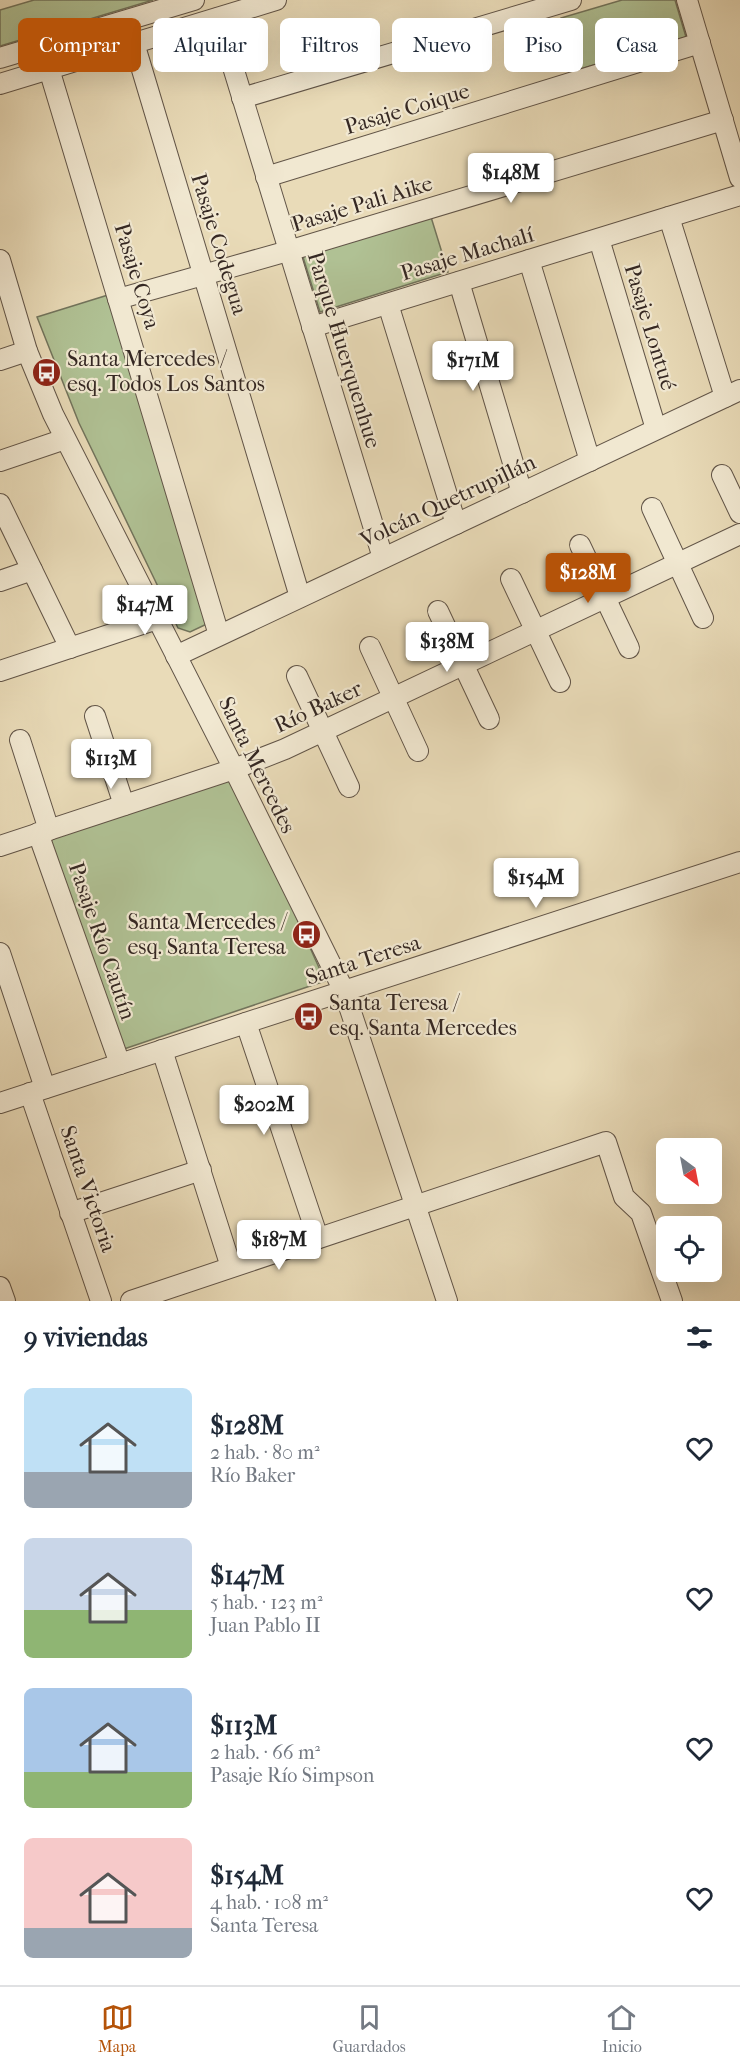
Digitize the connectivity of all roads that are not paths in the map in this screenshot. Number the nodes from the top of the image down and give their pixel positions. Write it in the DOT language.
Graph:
graph roads {
  1 [pos="194,0"];
  2 [pos="276,0"];
  3 [pos="571,0"];
  4 [pos="687,0"];
  5 [pos="218,18"];
  6 [pos="700,43"];
  7 [pos="0,58"];
  8 [pos="141,67"];
  9 [pos="39,72"];
  10 [pos="50,72"];
  11 [pos="234,72"];
  12 [pos="0,84"];
  13 [pos="242,98"];
  14 [pos="723,120"];
  15 [pos="266,177"];
  16 [pos="740,178"];
  17 [pos="740,195"];
  18 [pos="669,217"];
  19 [pos="598,239"];
  20 [pos="288,251"];
  21 [pos="529,260"];
  22 [pos="1,264"];
  23 [pos="203,275"];
  24 [pos="459,282"];
  25 [pos="118,299"];
  26 [pos="388,303"];
  27 [pos="312,327"];
  28 [pos="27,351"];
  29 [pos="0,360"];
  30 [pos="732,393"];
  31 [pos="656,429"];
  32 [pos="65,439"];
  33 [pos="0,461"];
  34 [pos="590,461"];
  35 [pos="722,475"];
  36 [pos="522,493"];
  37 [pos="0,504"];
  38 [pos="652,508"];
  39 [pos="740,513"];
  40 [pos="456,524"];
  41 [pos="740,534"];
  42 [pos="580,545"];
  43 [pos="383,558"];
  44 [pos="677,564"];
  45 [pos="32,570"];
  46 [pos="511,579"];
  47 [pos="0,580"];
  48 [pos="300,597"];
  49 [pos="606,598"];
  50 [pos="438,611"];
  51 [pos="703,618"];
  52 [pos="158,619"];
  53 [pos="536,631"];
  54 [pos="219,635"];
  55 [pos="370,647"];
  56 [pos="70,648"];
  57 [pos="629,648"];
  58 [pos="176,656"];
  59 [pos="464,665"];
  60 [pos="0,671"];
  61 [pos="297,676"];
  62 [pos="560,682"];
  63 [pos="393,698"];
  64 [pos="95,716"];
  65 [pos="489,718"];
  66 [pos="323,732"];
  67 [pos="20,740"];
  68 [pos="418,751"];
  69 [pos="234,769"];
  70 [pos="349,786"];
  71 [pos="124,805"];
  72 [pos="44,832"];
  73 [pos="0,846"];
  74 [pos="740,862"];
  75 [pos="0,952"];
  76 [pos="344,991"];
  77 [pos="8,1004"];
  78 [pos="246,1023"];
  79 [pos="162,1050"];
  80 [pos="120,1064"];
  81 [pos="37,1091"];
  82 [pos="0,1103"];
  83 [pos="201,1170"];
  84 [pos="415,1205"];
  85 [pos="70,1213"];
  86 [pos="318,1238"];
  87 [pos="231,1267"];
  88 [pos="0,1287"];
  89 [pos="134,1300"];
  90 [pos="4,1301"];
  91 [pos="100,1301"];
  92 [pos="447,1301"];
  93 [pos="672,1301"];
  1 -- 7 [label="street"];
  2 -- 5 [label="street"];
  3 -- 13 [label="street"];
  4 -- 6 [label="street"];
  6 -- 14 [label="street"];
  6 -- 15 [label="street, Pasaje Coique"];
  8 -- 23 [label="street, Pasaje Codegua"];
  9 -- 12 [label="street"];
  10 -- 25 [label="street, Pasaje Coya"];
  11 -- 13 [label="street, Parque Huerquenhue"];
  13 -- 15 [label="street, Parque Huerquenhue"];
  14 -- 16 [label="street"];
  14 -- 20 [label="street, Pasaje Pali Aike"];
  15 -- 20 [label="street, Parque Huerquenhue"];
  17 -- 18 [label="street, Pasaje Machalí"];
  18 -- 19 [label="street, Pasaje Machalí"];
  18 -- 30 [label="street"];
  19 -- 21 [label="street, Pasaje Machalí"];
  19 -- 31 [label="street, Pasaje Lontué"];
  20 -- 23 [label="street, Pasaje Pali Aike"];
  20 -- 27 [label="street, Parque Huerquenhue"];
  21 -- 24 [label="street, Pasaje Machalí"];
  21 -- 34 [label="street"];
  22 -- 28 [label="street, Santa Mercedes"];
  23 -- 25 [label="street, Pasaje Pali Aike"];
  23 -- 48 [label="street, Pasaje Codegua"];
  24 -- 26 [label="street, Pasaje Machalí"];
  24 -- 36 [label="street"];
  25 -- 54 [label="street, Pasaje Coya"];
  26 -- 27 [label="street, Pasaje Machalí"];
  26 -- 40 [label="street"];
  27 -- 43 [label="street, Parque Huerquenhue"];
  28 -- 29 [label="street"];
  28 -- 32 [label="street, Santa Mercedes"];
  30 -- 31 [label="street, Volcán Quetrupillán"];
  31 -- 34 [label="street, Volcán Quetrupillán"];
  32 -- 33 [label="street"];
  32 -- 52 [label="street, Santa Mercedes"];
  34 -- 36 [label="street, Volcán Quetrupillán"];
  35 -- 39 [label="street"];
  36 -- 40 [label="street, Volcán Quetrupillán"];
  37 -- 45 [label="street"];
  38 -- 44 [label="street"];
  40 -- 43 [label="street, Volcán Quetrupillán"];
  41 -- 44 [label="street, Río Baker"];
  42 -- 49 [label="street"];
  43 -- 48 [label="street, Volcán Quetrupillán"];
  44 -- 49 [label="street, Río Baker"];
  44 -- 51 [label="street"];
  45 -- 47 [label="street"];
  45 -- 56 [label="street"];
  46 -- 53 [label="street"];
  48 -- 54 [label="street, Volcán Quetrupillán"];
  49 -- 53 [label="street, Río Baker"];
  49 -- 57 [label="street"];
  50 -- 59 [label="street"];
  52 -- 56 [label="street"];
  52 -- 58 [label="street, Santa Mercedes"];
  53 -- 59 [label="street, Río Baker"];
  53 -- 62 [label="street"];
  54 -- 58 [label="street, Volcán Quetrupillán"];
  55 -- 63 [label="street"];
  56 -- 60 [label="street"];
  58 -- 69 [label="street, Santa Mercedes"];
  59 -- 63 [label="street, Río Baker"];
  59 -- 65 [label="street"];
  61 -- 66 [label="street"];
  63 -- 66 [label="street, Río Baker"];
  63 -- 68 [label="street"];
  64 -- 71 [label="street"];
  66 -- 69 [label="street, Río Baker"];
  66 -- 70 [label="street"];
  67 -- 72 [label="street, Pasaje Río Cautín"];
  69 -- 71 [label="street, Río Baker"];
  69 -- 76 [label="street, Santa Mercedes"];
  71 -- 72 [label="street, Río Baker"];
  72 -- 73 [label="street, Río Baker"];
  72 -- 80 [label="street, Pasaje Río Cautín"];
  74 -- 76 [label="street, Santa Teresa"];
  75 -- 77 [label="street, Santa Victoria"];
  76 -- 78 [label="street, Santa Teresa"];
  76 -- 84 [label="street, Santa Mercedes"];
  77 -- 81 [label="street, Santa Victoria"];
  78 -- 79 [label="street, Santa Teresa"];
  78 -- 86 [label="street"];
  79 -- 80 [label="street, Santa Teresa"];
  79 -- 83 [label="street"];
  80 -- 81 [label="street, Santa Teresa"];
  81 -- 82 [label="street, Santa Teresa"];
  81 -- 85 [label="street, Santa Victoria"];
  83 -- 85 [label="street"];
  83 -- 87 [label="street"];
  84 -- 86 [label="street"];
  84 -- 92 [label="street, Santa Mercedes"];
  84 -- 93 [label="street"];
  85 -- 91 [label="street, Santa Victoria"];
  86 -- 87 [label="street"];
  87 -- 89 [label="street"];
  88 -- 90 [label="street"];
}
